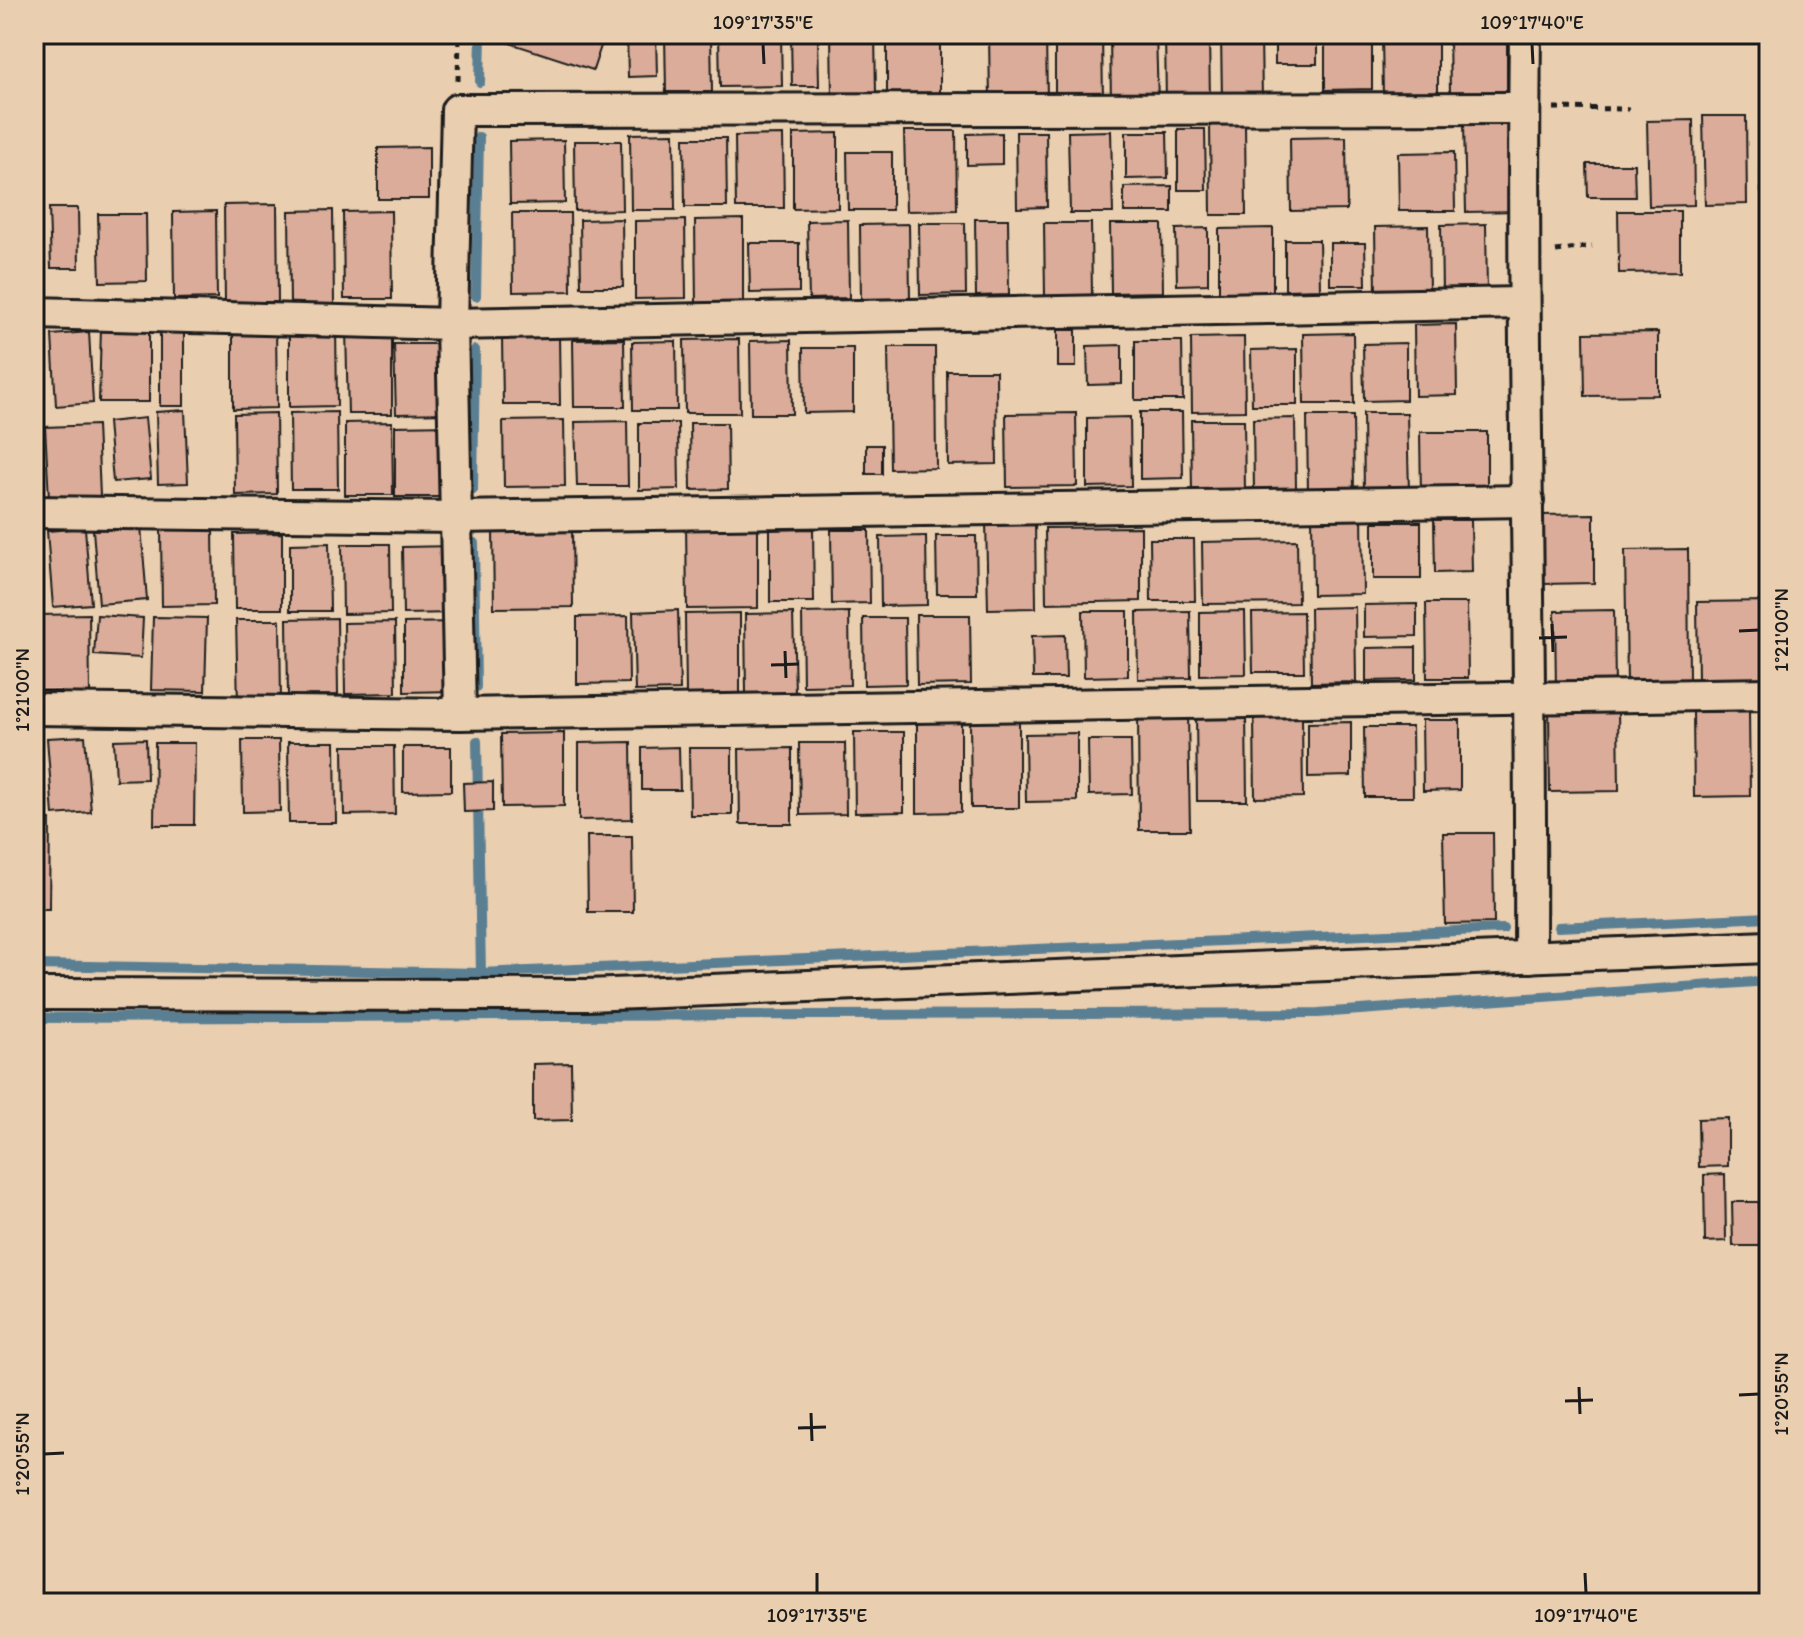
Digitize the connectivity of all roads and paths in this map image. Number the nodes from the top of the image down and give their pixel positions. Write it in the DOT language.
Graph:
graph roads {
  1 [pos="459,34"];
  2 [pos="1525,34"];
  3 [pos="1522,108"];
  4 [pos="1629,109"];
  5 [pos="457,110"];
  6 [pos="1522,303"];
  7 [pos="34,313"];
  8 [pos="452,324"];
  9 [pos="1528,501"];
  10 [pos="34,512"];
  11 [pos="456,517"];
  12 [pos="1769,694"];
  13 [pos="1531,696"];
  14 [pos="34,709"];
  15 [pos="460,714"];
  16 [pos="1769,947"];
  17 [pos="1530,957"];
  18 [pos="34,994"];
  1 -- 5 [label="path"];
  2 -- 3 [label="street"];
  3 -- 4 [label="path"];
  3 -- 5 [label="street"];
  3 -- 6 [label="street"];
  5 -- 8 [label="street"];
  6 -- 8 [label="street"];
  6 -- 9 [label="street"];
  7 -- 8 [label="street"];
  8 -- 11 [label="street"];
  9 -- 11 [label="street"];
  9 -- 13 [label="street"];
  10 -- 11 [label="street"];
  11 -- 15 [label="street"];
  12 -- 13 [label="street"];
  13 -- 15 [label="street"];
  13 -- 17 [label="street"];
  14 -- 15 [label="street"];
  16 -- 17 [label="street"];
  17 -- 18 [label="street"];
}
